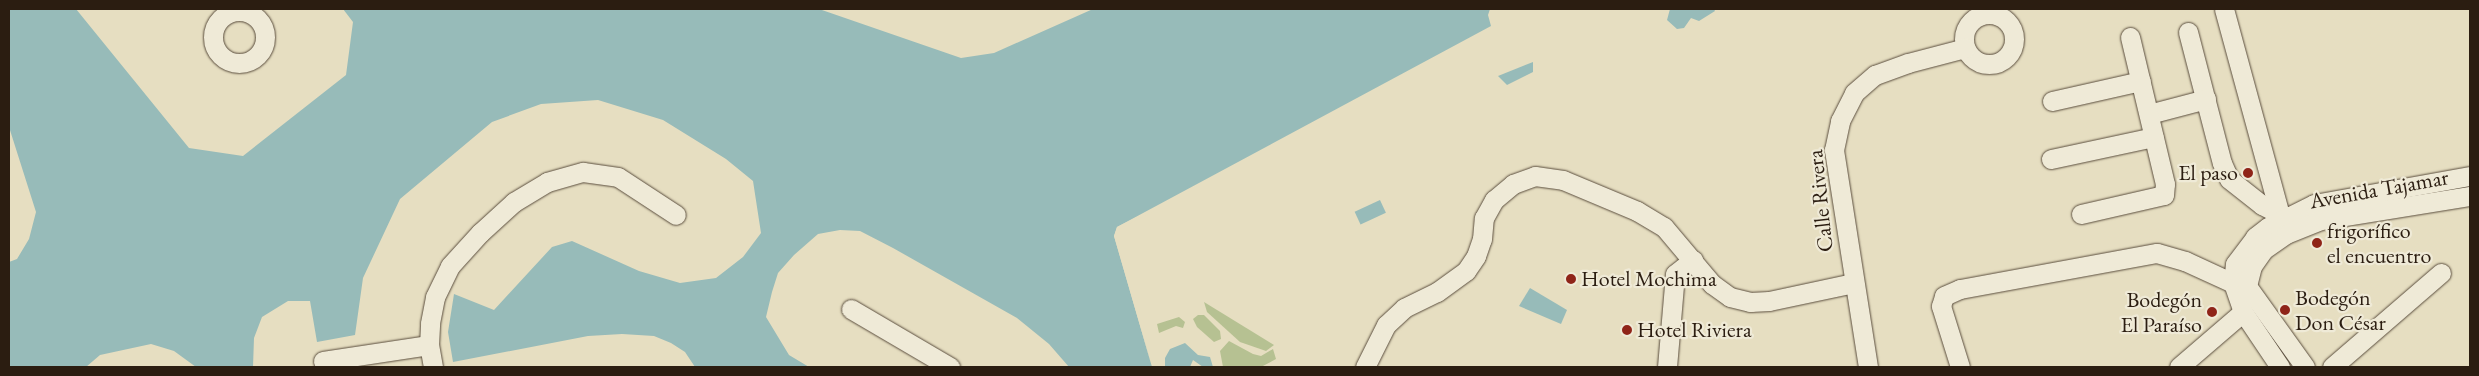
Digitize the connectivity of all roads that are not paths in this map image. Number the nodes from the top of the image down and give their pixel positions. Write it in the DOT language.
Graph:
graph roads {
  1 [pos="2224,9"];
  2 [pos="2188,32"];
  3 [pos="2130,38"];
  4 [pos="1965,48"];
  5 [pos="2141,81"];
  6 [pos="2206,100"];
  7 [pos="2052,101"];
  8 [pos="2149,114"];
  9 [pos="2154,137"];
  10 [pos="2051,159"];
  11 [pos="2470,176"];
  12 [pos="2470,196"];
  13 [pos="2081,214"];
  14 [pos="676,215"];
  15 [pos="2281,222"];
  16 [pos="1693,260"];
  17 [pos="2441,273"];
  18 [pos="1854,283"];
  19 [pos="2240,284"];
  20 [pos="851,309"];
  21 [pos="2243,312"];
  22 [pos="429,345"];
  23 [pos="323,361"];
  24 [pos="939,365"];
  25 [pos="433,367"];
  26 [pos="1365,367"];
  27 [pos="1667,367"];
  28 [pos="1868,367"];
  29 [pos="1960,367"];
  30 [pos="2179,367"];
  31 [pos="2280,367"];
  32 [pos="2305,367"];
  33 [pos="2332,367"];
  1 -- 15 [label="street"];
  2 -- 6 [label="street"];
  3 -- 5 [label="street"];
  4 -- 18 [label="street, Calle Rivera"];
  5 -- 7 [label="street"];
  5 -- 8 [label="street"];
  6 -- 8 [label="street"];
  6 -- 15 [label="street"];
  8 -- 9 [label="street"];
  9 -- 10 [label="street"];
  9 -- 13 [label="street"];
  11 -- 15 [label="street, Avenida Tajamar"];
  12 -- 15 [label="street, Avenida Tajamar"];
  14 -- 22 [label="street"];
  15 -- 19 [label="street, Avenida Tajamar"];
  16 -- 18 [label="street"];
  16 -- 26 [label="street"];
  16 -- 27 [label="street"];
  17 -- 33 [label="street"];
  18 -- 28 [label="street, Calle Rivera"];
  19 -- 21 [label="street"];
  19 -- 29 [label="street"];
  19 -- 32 [label="street"];
  20 -- 24 [label="street"];
  21 -- 30 [label="street"];
  21 -- 31 [label="street"];
  22 -- 23 [label="street"];
  22 -- 25 [label="street"];
}
